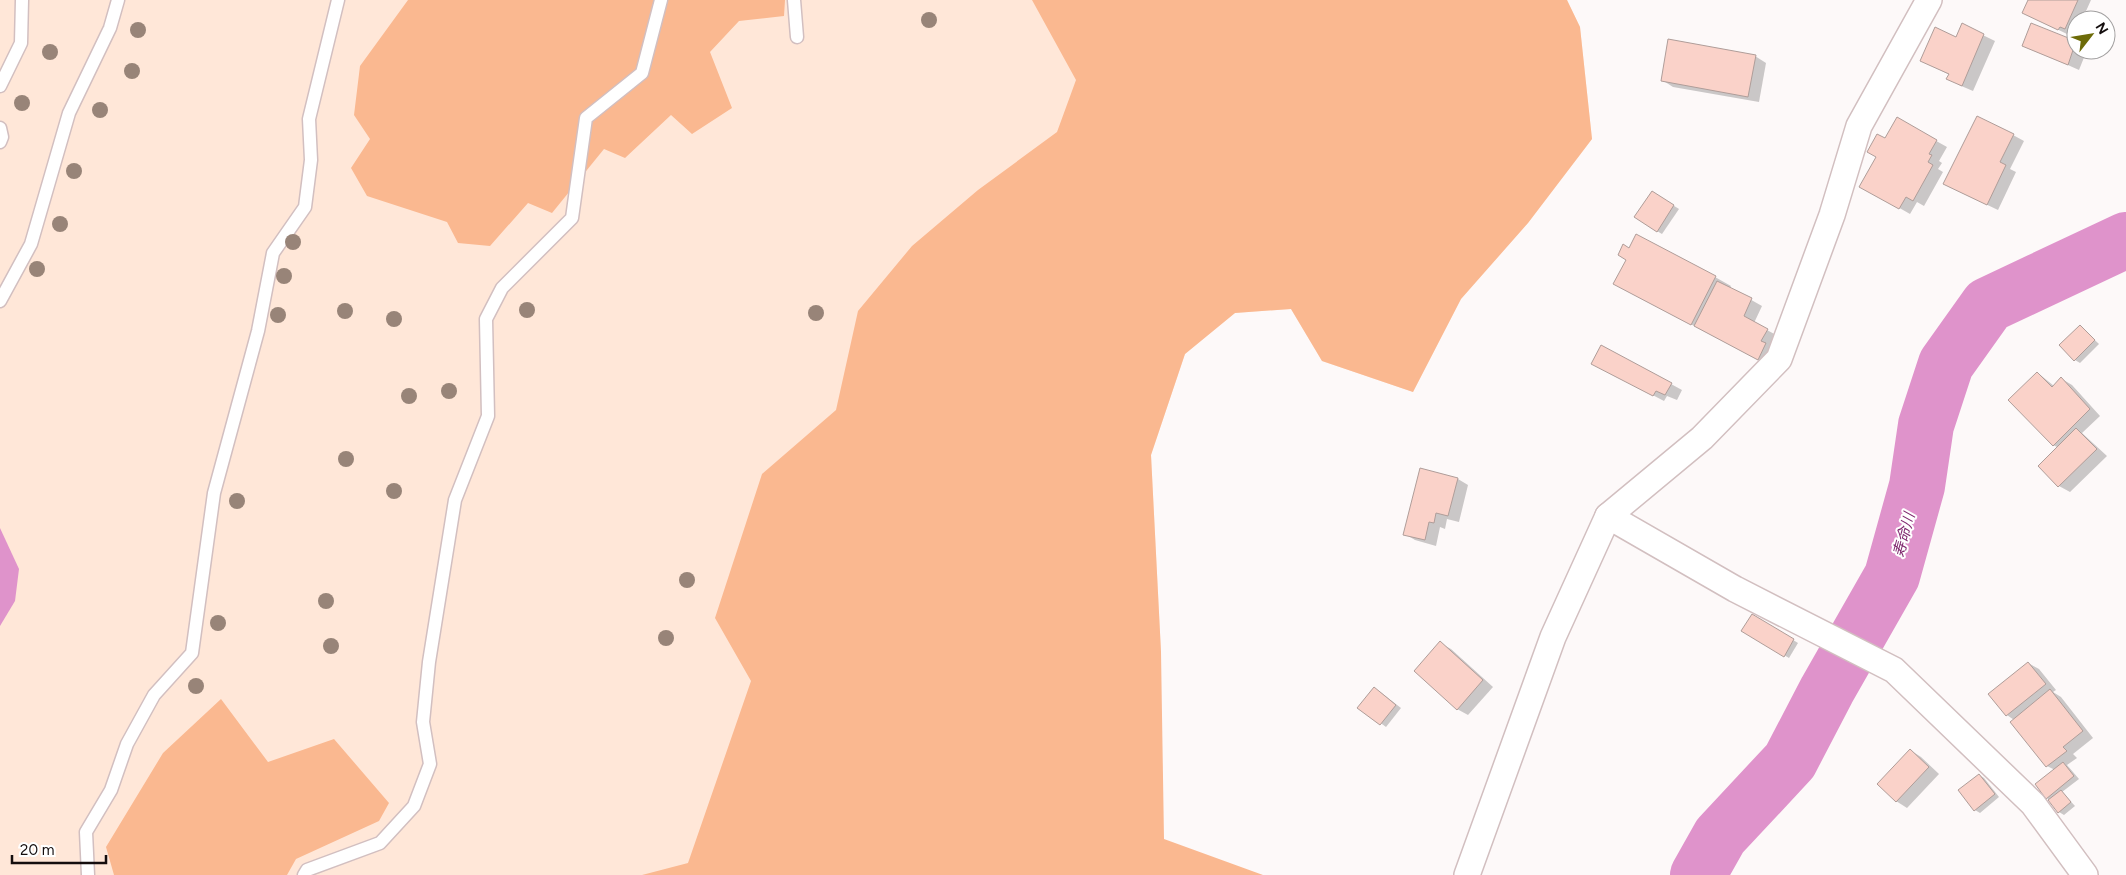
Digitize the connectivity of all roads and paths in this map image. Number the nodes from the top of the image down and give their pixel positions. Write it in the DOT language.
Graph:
graph roads {
  1 [pos="22,0"];
  2 [pos="118,0"];
  3 [pos="338,0"];
  4 [pos="662,0"];
  5 [pos="794,0"];
  6 [pos="1929,0"];
  7 [pos="797,37"];
  8 [pos="0,86"];
  9 [pos="0,128"];
  10 [pos="0,142"];
  11 [pos="0,301"];
  12 [pos="1608,516"];
  13 [pos="88,875"];
  14 [pos="304,875"];
  15 [pos="1467,875"];
  16 [pos="2085,875"];
  1 -- 8 [label="lane"];
  2 -- 11 [label="lane"];
  3 -- 13 [label="lane"];
  4 -- 14 [label="lane"];
  5 -- 7 [label="lane"];
  6 -- 12 [label="street"];
  9 -- 10 [label="lane"];
  12 -- 15 [label="street"];
  12 -- 16 [label="street"];
}
